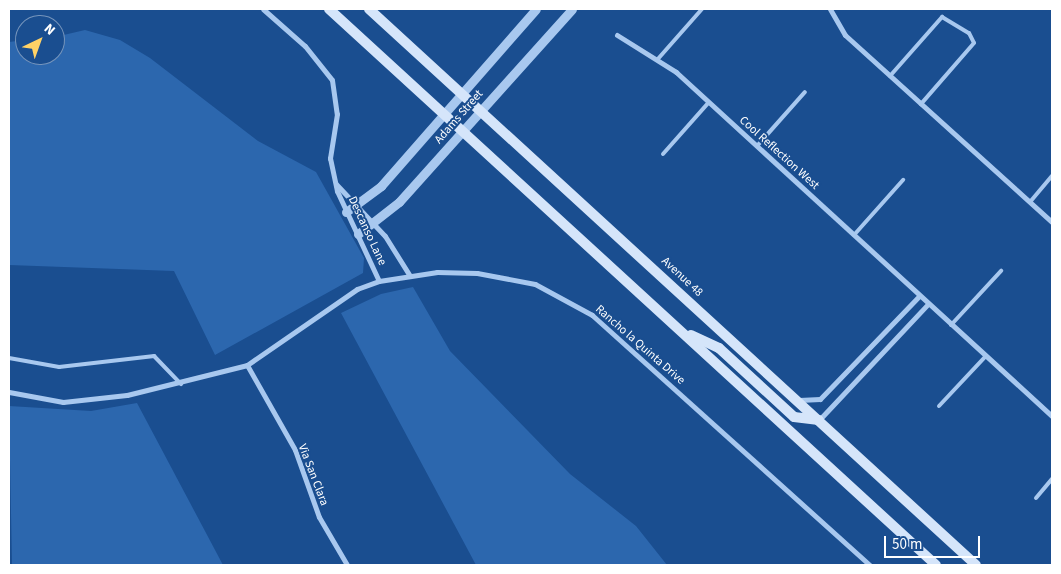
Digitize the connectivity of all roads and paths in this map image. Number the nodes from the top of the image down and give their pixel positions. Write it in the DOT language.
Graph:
graph roads {
  1 [pos="263,9"];
  2 [pos="329,9"];
  3 [pos="369,9"];
  4 [pos="536,9"];
  5 [pos="572,9"];
  6 [pos="702,9"];
  7 [pos="830,9"];
  8 [pos="617,35"];
  9 [pos="657,60"];
  10 [pos="890,76"];
  11 [pos="462,92"];
  12 [pos="805,92"];
  13 [pos="709,102"];
  14 [pos="921,104"];
  15 [pos="482,110"];
  16 [pos="445,113"];
  17 [pos="465,131"];
  18 [pos="757,146"];
  19 [pos="663,154"];
  20 [pos="1052,176"];
  21 [pos="903,180"];
  22 [pos="336,184"];
  23 [pos="1030,202"];
  24 [pos="357,204"];
  25 [pos="346,212"];
  26 [pos="373,222"];
  27 [pos="1052,222"];
  28 [pos="358,234"];
  29 [pos="854,235"];
  30 [pos="1001,271"];
  31 [pos="410,276"];
  32 [pos="379,281"];
  33 [pos="919,296"];
  34 [pos="928,304"];
  35 [pos="951,325"];
  36 [pos="681,330"];
  37 [pos="986,356"];
  38 [pos="9,358"];
  39 [pos="247,365"];
  40 [pos="181,384"];
  41 [pos="9,392"];
  42 [pos="797,400"];
  43 [pos="939,406"];
  44 [pos="1051,412"];
  45 [pos="819,420"];
  46 [pos="1052,479"];
  47 [pos="1036,498"];
  48 [pos="347,565"];
  49 [pos="870,565"];
  50 [pos="936,565"];
  51 [pos="976,565"];
  1 -- 22 [label="street, Descanso Lane"];
  2 -- 16 [label="main road"];
  3 -- 11 [label="main road, Avenue 48"];
  4 -- 11 [label="street, Adams Street"];
  5 -- 15 [label="street, Adams Street"];
  6 -- 9 [label="lane"];
  7 -- 10 [label="street"];
  8 -- 9 [label="street, Cool Reflection West"];
  9 -- 13 [label="street, Cool Reflection West"];
  10 -- 14 [label="street"];
  10 -- 14 [label="lane"];
  11 -- 15 [label="main road, Avenue 48"];
  11 -- 16 [label="street, Adams Street"];
  12 -- 18 [label="lane"];
  13 -- 18 [label="street, Cool Reflection West"];
  13 -- 19 [label="lane"];
  14 -- 23 [label="street"];
  15 -- 17 [label="street, Adams Street"];
  15 -- 42 [label="main road, Avenue 48"];
  16 -- 17 [label="main road"];
  16 -- 24 [label="street, Adams Street"];
  17 -- 26 [label="street, Adams Street"];
  17 -- 36 [label="main road"];
  18 -- 29 [label="street, Cool Reflection West"];
  20 -- 23 [label="lane"];
  21 -- 29 [label="lane"];
  22 -- 24 [label="street"];
  22 -- 25 [label="street, Descanso Lane"];
  23 -- 27 [label="street"];
  24 -- 25 [label="street, Adams Street"];
  24 -- 26 [label="street"];
  25 -- 28 [label="street, Descanso Lane"];
  26 -- 28 [label="street, Adams Street"];
  26 -- 31 [label="street"];
  28 -- 32 [label="street, Descanso Lane"];
  29 -- 33 [label="street, Cool Reflection West"];
  30 -- 35 [label="lane"];
  31 -- 32 [label="street, Rancho la Quinta Drive"];
  31 -- 49 [label="street, Rancho la Quinta Drive"];
  32 -- 39 [label="street, Rancho la Quinta Drive"];
  33 -- 34 [label="street, Cool Reflection West"];
  33 -- 42 [label="street"];
  34 -- 35 [label="street, Cool Reflection West"];
  34 -- 45 [label="street"];
  35 -- 37 [label="street, Cool Reflection West"];
  36 -- 45 [label="main road"];
  36 -- 50 [label="main road"];
  37 -- 43 [label="lane"];
  37 -- 44 [label="street, Cool Reflection West"];
  38 -- 40 [label="lane"];
  39 -- 40 [label="street, Rancho la Quinta Drive"];
  39 -- 48 [label="street, Via San Clara"];
  40 -- 41 [label="street, Rancho la Quinta Drive"];
  42 -- 45 [label="main road, Avenue 48"];
  45 -- 51 [label="main road, Avenue 48"];
  46 -- 47 [label="lane"];
}
